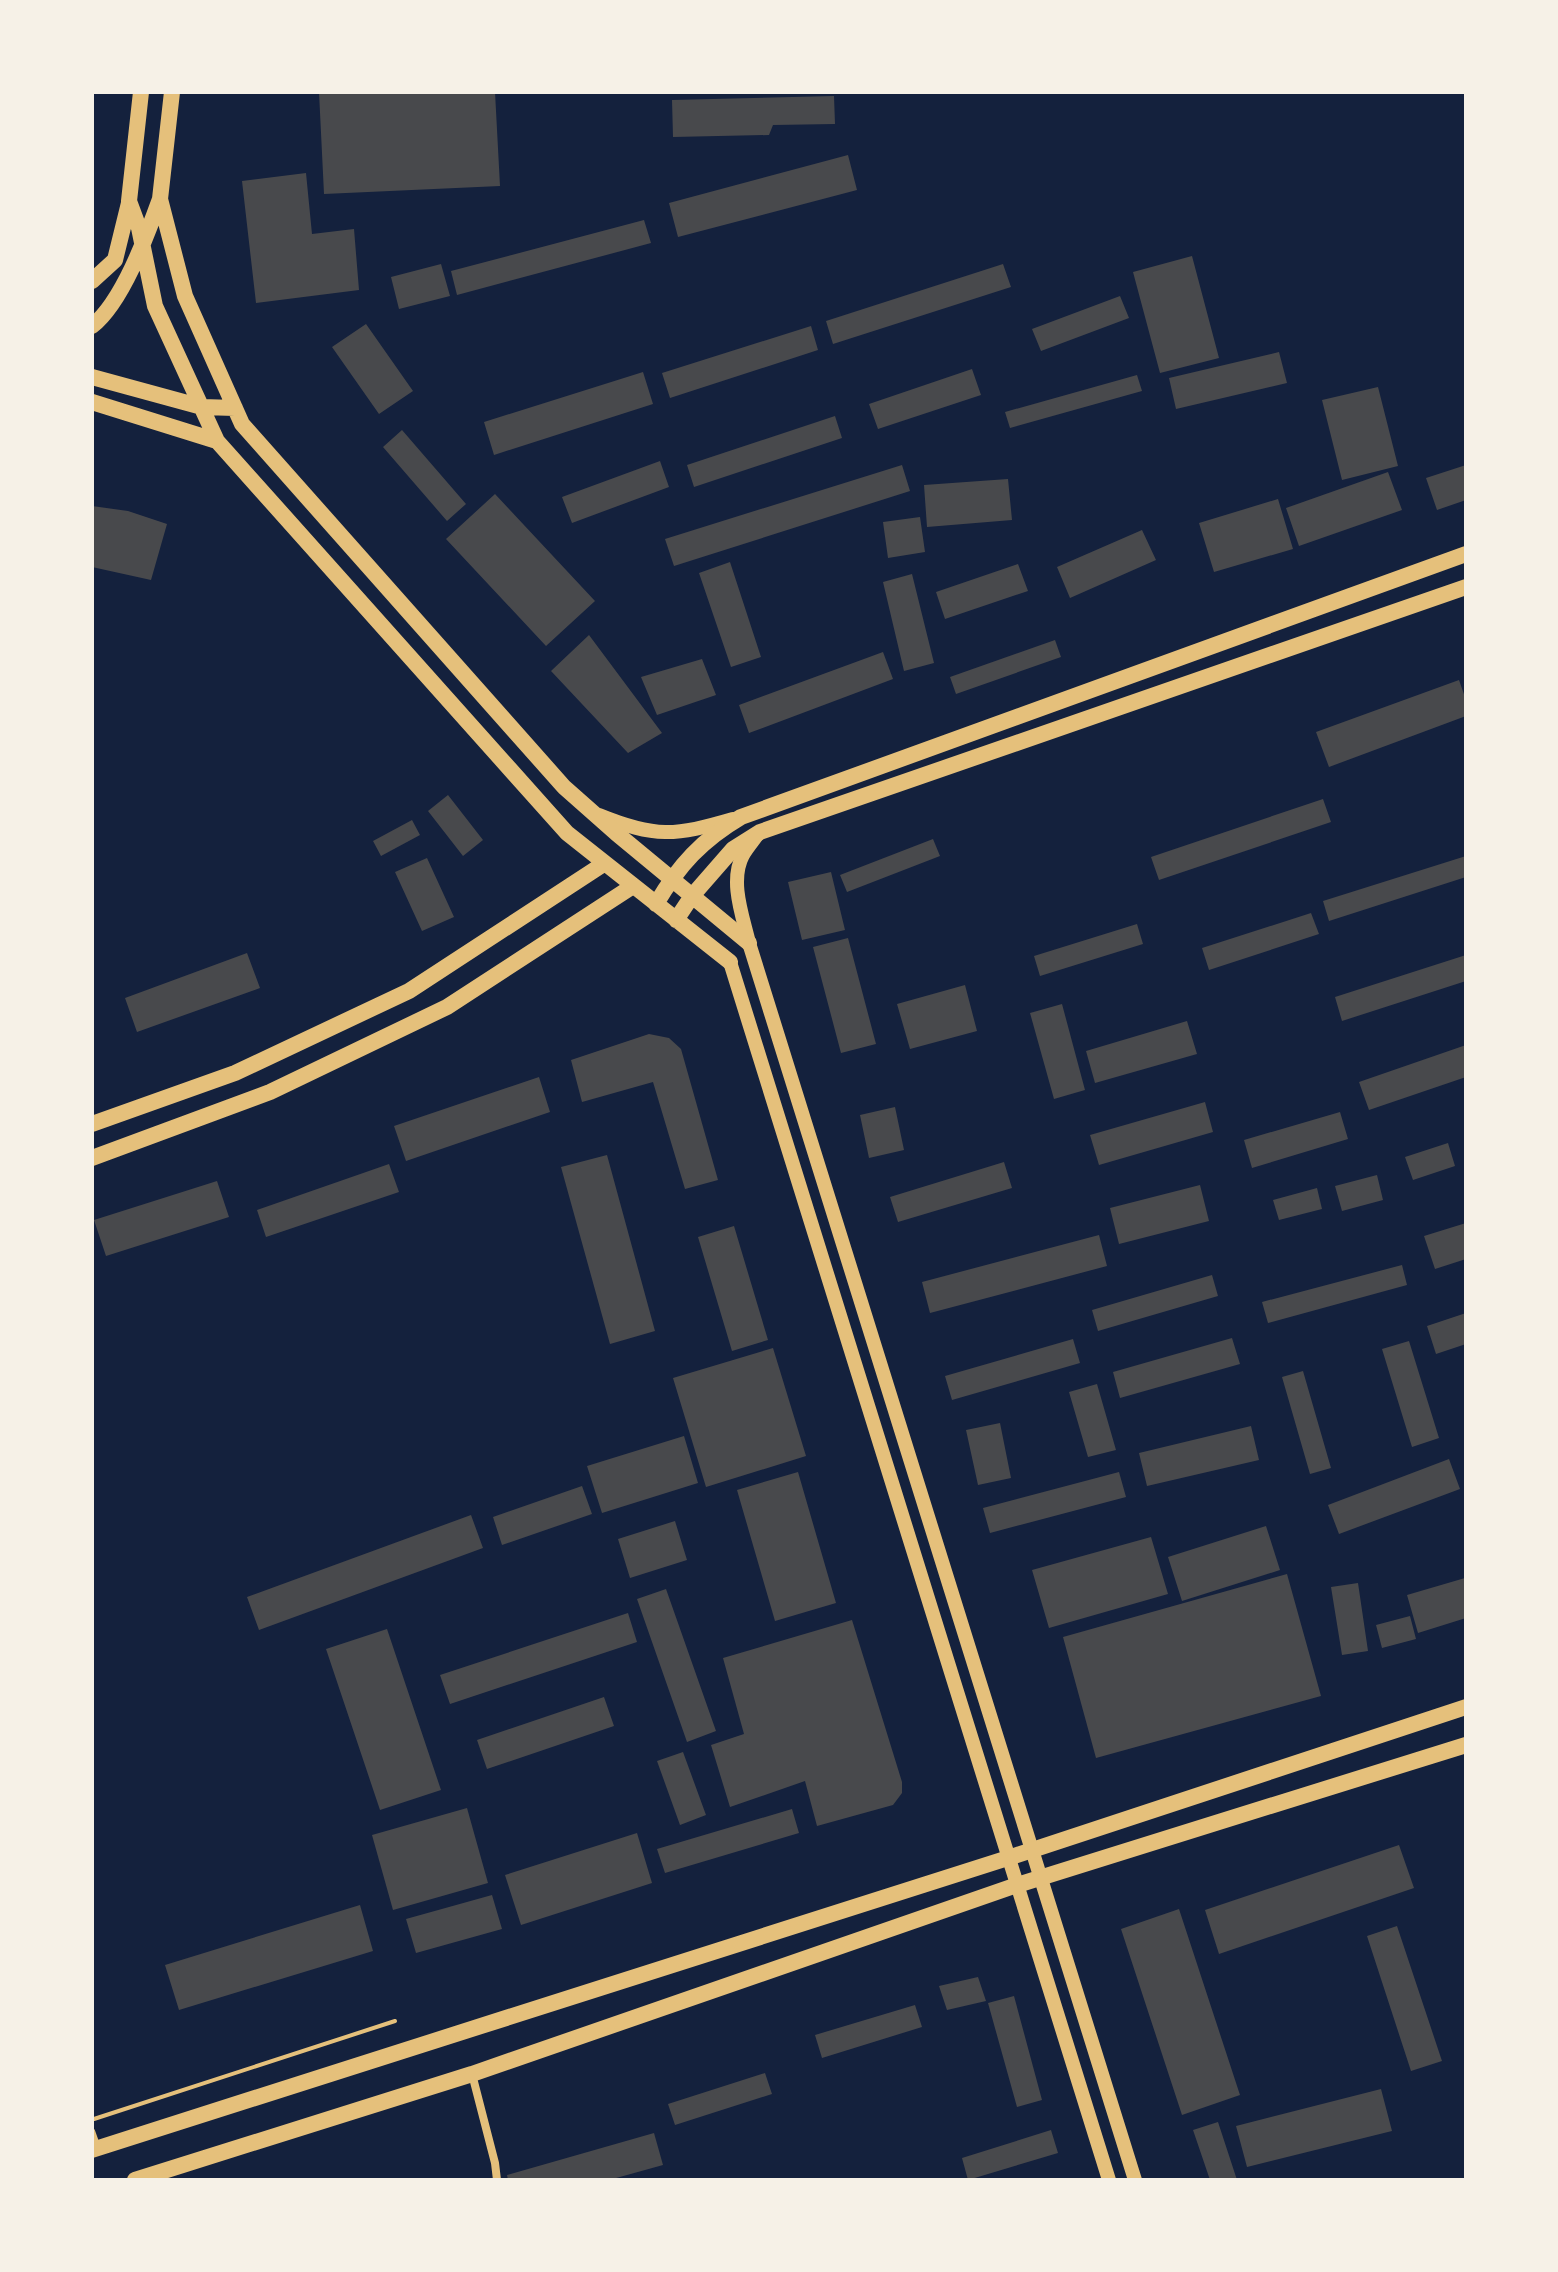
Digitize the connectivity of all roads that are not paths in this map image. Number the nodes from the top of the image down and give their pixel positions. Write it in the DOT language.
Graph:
graph roads {
  1 [pos="141,92"];
  2 [pos="172,92"];
  3 [pos="160,199"];
  4 [pos="129,201"];
  5 [pos="143,247"];
  6 [pos="92,281"];
  7 [pos="92,326"];
  8 [pos="92,377"];
  9 [pos="92,402"];
  10 [pos="202,407"];
  11 [pos="235,408"];
  12 [pos="217,441"];
  13 [pos="1466,554"];
  14 [pos="1466,587"];
  15 [pos="590,811"];
  16 [pos="741,817"];
  17 [pos="760,832"];
  18 [pos="605,863"];
  19 [pos="671,879"];
  20 [pos="633,886"];
  21 [pos="692,896"];
  22 [pos="656,904"];
  23 [pos="676,920"];
  24 [pos="749,943"];
  25 [pos="730,962"];
  26 [pos="92,1124"];
  27 [pos="92,1158"];
  28 [pos="1466,1707"];
  29 [pos="1466,1745"];
  30 [pos="1032,1850"];
  31 [pos="1008,1858"];
  32 [pos="1041,1878"];
  33 [pos="1017,1885"];
  34 [pos="472,2074"];
  35 [pos="92,2131"];
  36 [pos="95,2149"];
  37 [pos="135,2180"];
  38 [pos="497,2180"];
  39 [pos="1109,2180"];
  40 [pos="1135,2180"];
  1 -- 4 [label="main road"];
  2 -- 3 [label="main road"];
  3 -- 5 [label="main road"];
  3 -- 11 [label="main road"];
  4 -- 5 [label="main road"];
  4 -- 6 [label="main road"];
  5 -- 7 [label="main road"];
  5 -- 10 [label="main road"];
  8 -- 10 [label="main road"];
  9 -- 12 [label="main road"];
  10 -- 11 [label="main road"];
  10 -- 12 [label="main road"];
  11 -- 15 [label="main road"];
  12 -- 18 [label="main road"];
  13 -- 16 [label="main road"];
  14 -- 17 [label="main road"];
  15 -- 16 [label="street"];
  15 -- 19 [label="main road"];
  16 -- 19 [label="main road"];
  17 -- 21 [label="main road"];
  17 -- 24 [label="street"];
  18 -- 20 [label="main road"];
  18 -- 26 [label="main road"];
  19 -- 21 [label="main road"];
  19 -- 22 [label="main road"];
  20 -- 22 [label="main road"];
  20 -- 27 [label="main road"];
  21 -- 23 [label="main road"];
  21 -- 24 [label="main road"];
  22 -- 23 [label="main road"];
  23 -- 25 [label="main road"];
  24 -- 30 [label="street"];
  25 -- 31 [label="street"];
  28 -- 30 [label="main road"];
  29 -- 32 [label="main road"];
  30 -- 31 [label="main road"];
  30 -- 32 [label="street"];
  31 -- 33 [label="street"];
  31 -- 36 [label="main road"];
  32 -- 33 [label="main road"];
  32 -- 40 [label="street"];
  33 -- 34 [label="main road"];
  33 -- 39 [label="street"];
  34 -- 37 [label="main road"];
  34 -- 38 [label="street"];
  35 -- 36 [label="lane"];
}
